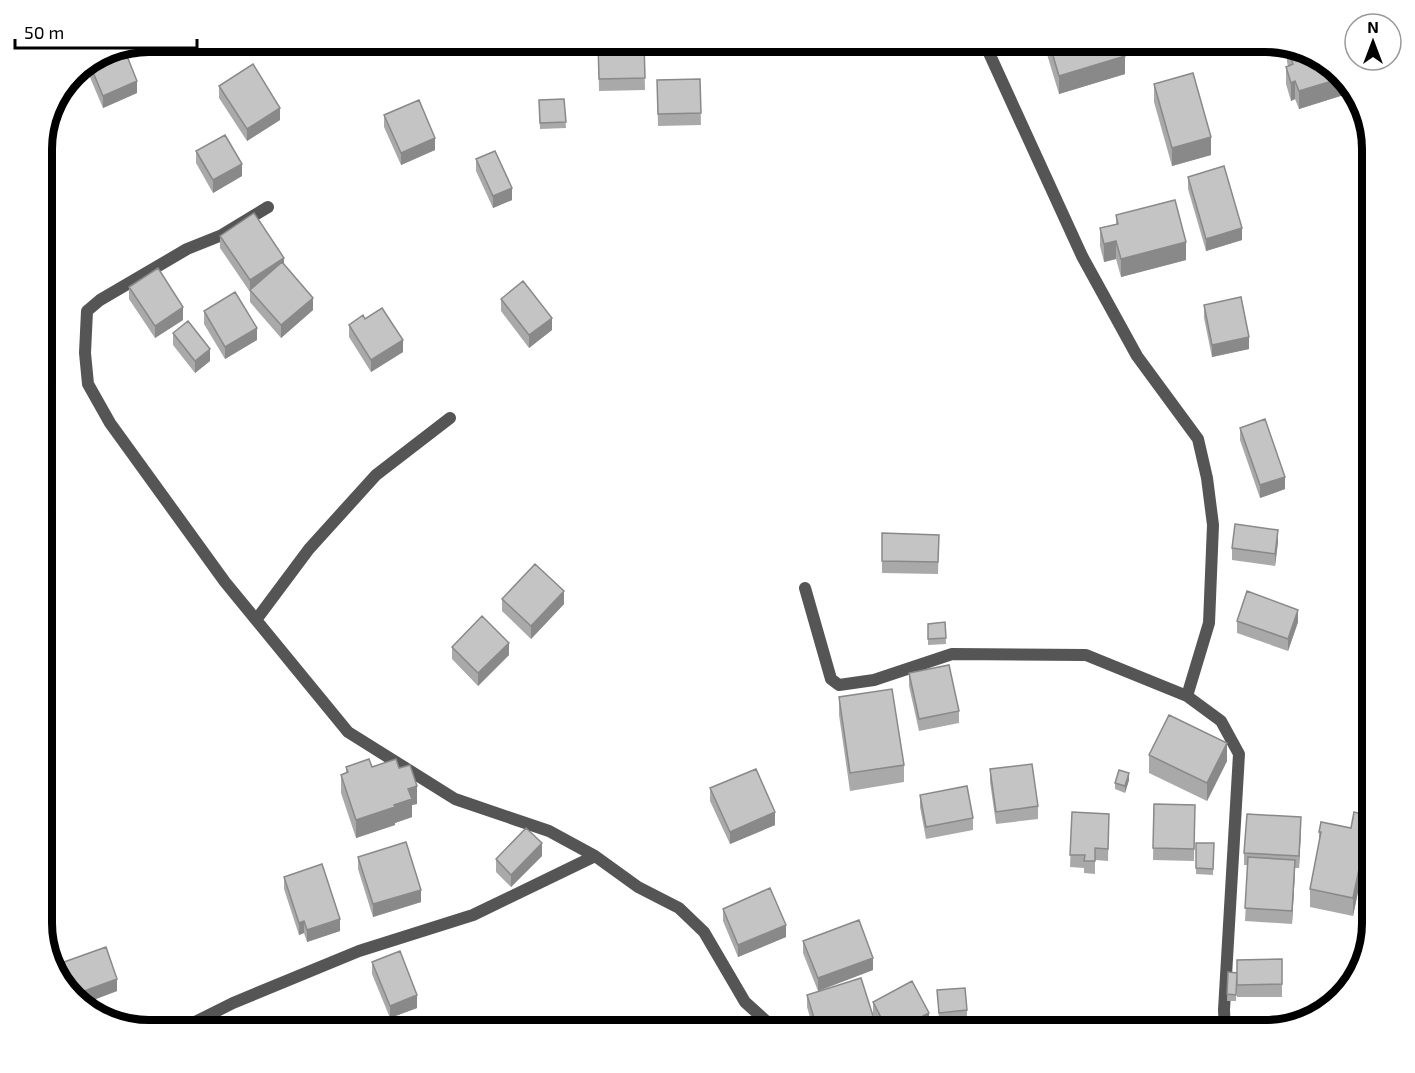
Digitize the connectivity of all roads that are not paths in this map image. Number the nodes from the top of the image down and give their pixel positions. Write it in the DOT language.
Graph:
graph roads {
  1 [pos="989,52"];
  2 [pos="268,207"];
  3 [pos="450,418"];
  4 [pos="805,588"];
  5 [pos="256,620"];
  6 [pos="1187,696"];
  7 [pos="595,856"];
  8 [pos="199,1020"];
  9 [pos="765,1020"];
  10 [pos="1224,1020"];
  1 -- 6 [label="street"];
  2 -- 5 [label="street"];
  3 -- 5 [label="street"];
  4 -- 6 [label="street"];
  5 -- 7 [label="street"];
  6 -- 10 [label="street"];
  7 -- 8 [label="street"];
  7 -- 9 [label="street"];
}
